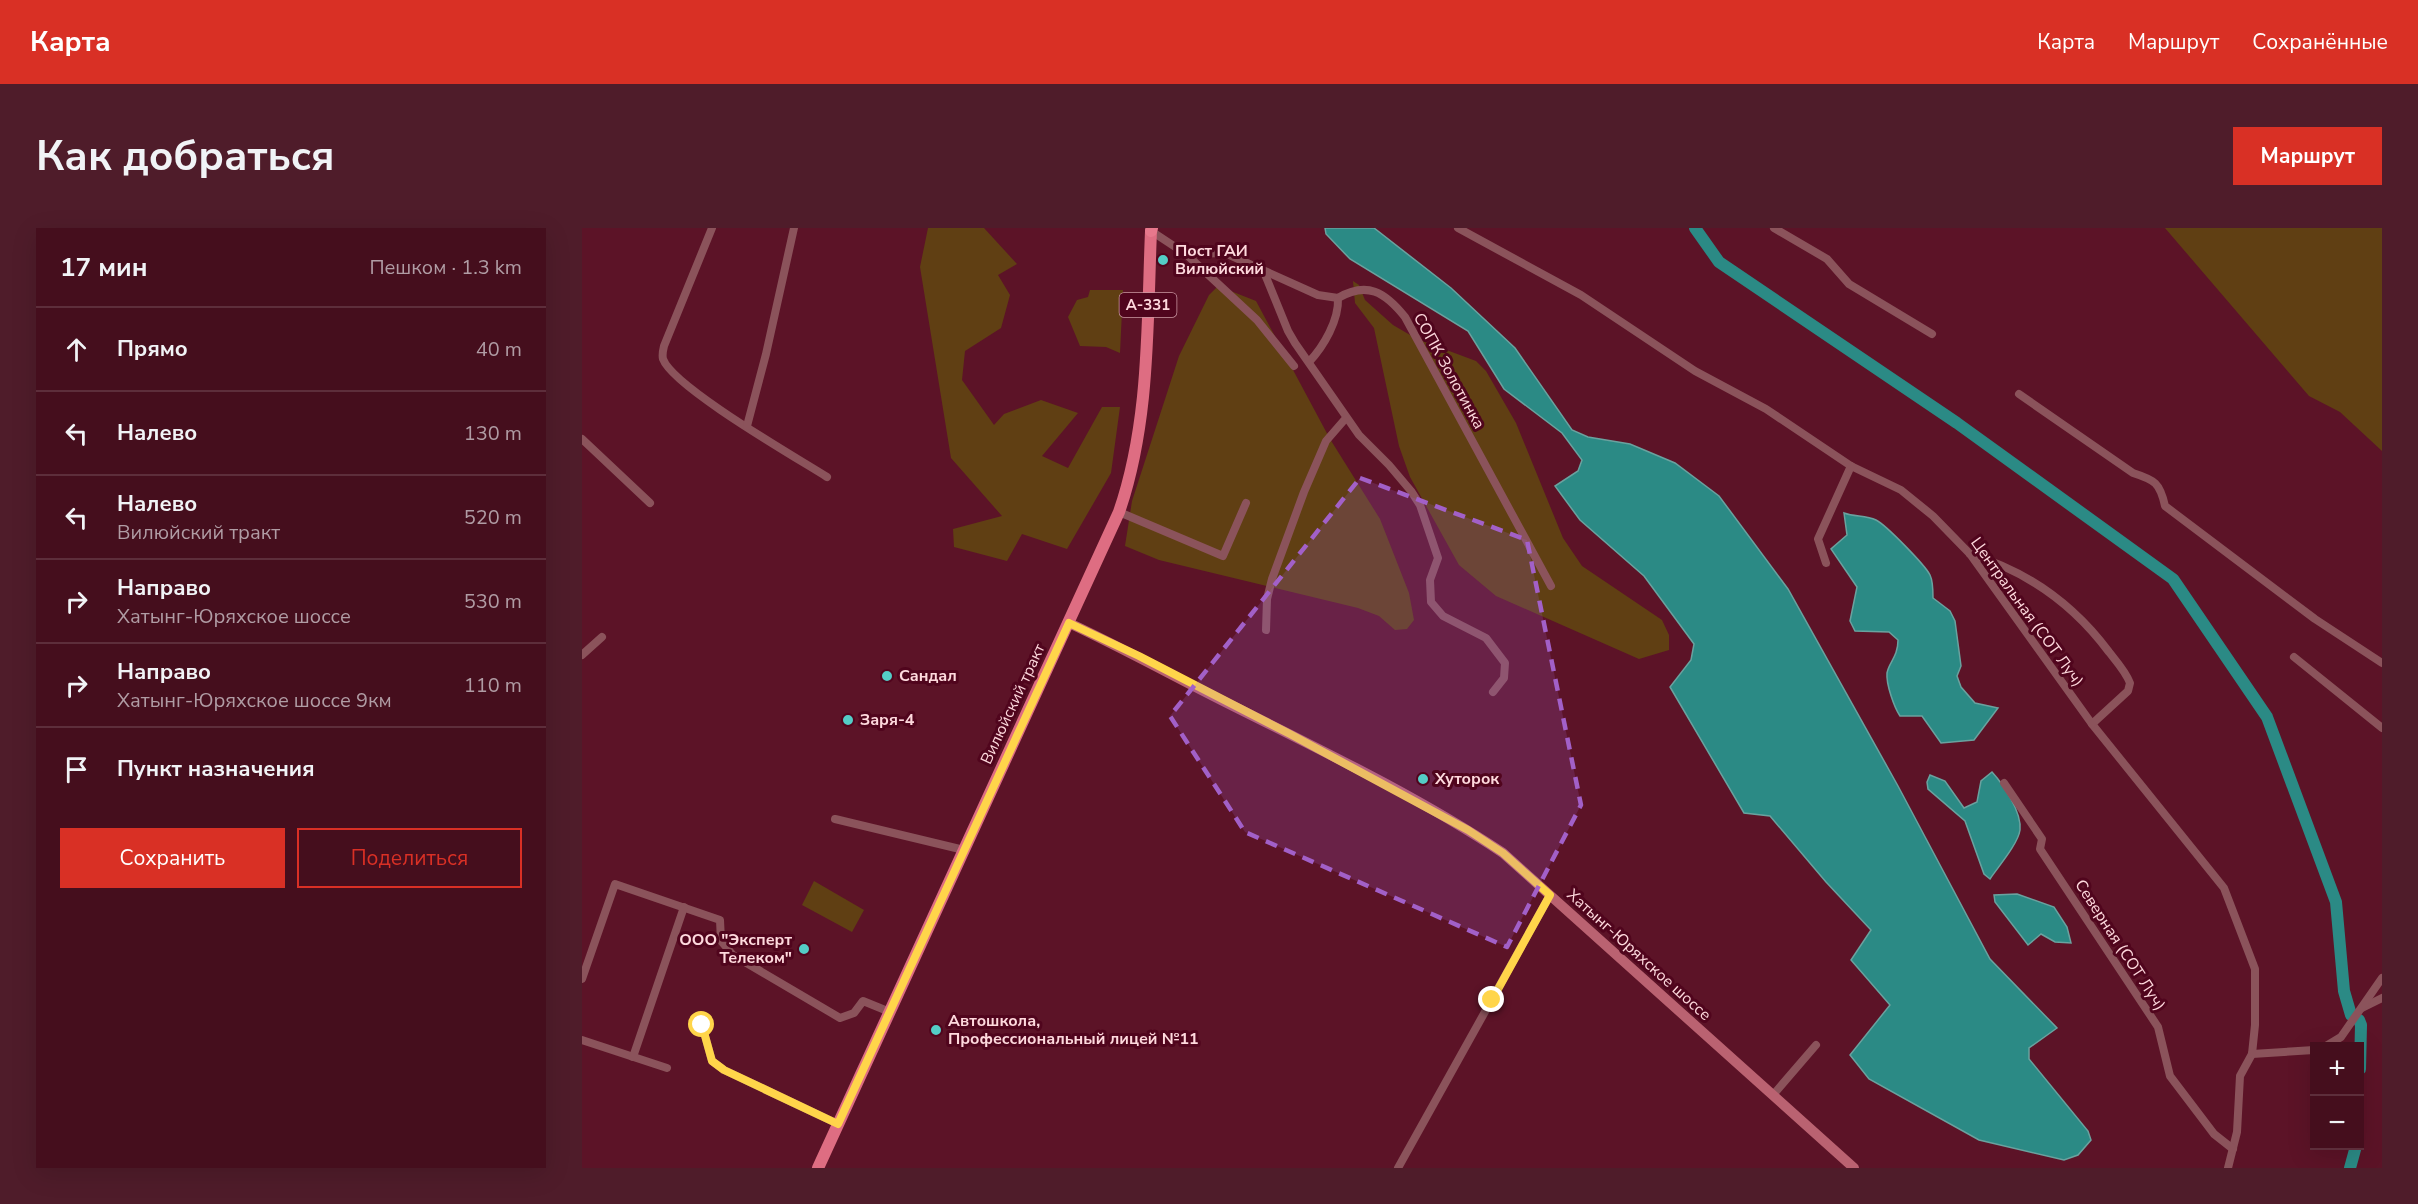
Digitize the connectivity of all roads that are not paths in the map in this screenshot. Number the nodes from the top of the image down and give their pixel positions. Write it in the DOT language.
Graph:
graph roads {
  1 [pos="712,228"];
  2 [pos="794,228"];
  3 [pos="1458,228"];
  4 [pos="1773,228"];
  5 [pos="1150,229"];
  6 [pos="1186,254"];
  7 [pos="1264,272"];
  8 [pos="1338,298"];
  9 [pos="1932,334"];
  10 [pos="1309,362"];
  11 [pos="1294,366"];
  12 [pos="2019,394"];
  13 [pos="1346,418"];
  14 [pos="747,426"];
  15 [pos="582,439"];
  16 [pos="1851,466"];
  17 [pos="827,477"];
  18 [pos="650,503"];
  19 [pos="1246,503"];
  20 [pos="1119,512"];
  21 [pos="1970,554"];
  22 [pos="1826,563"];
  23 [pos="1551,586"];
  24 [pos="1069,623"];
  25 [pos="1266,630"];
  26 [pos="602,637"];
  27 [pos="582,655"];
  28 [pos="2294,657"];
  29 [pos="2382,663"];
  30 [pos="1493,692"];
  31 [pos="2092,724"];
  32 [pos="2382,728"];
  33 [pos="2004,783"];
  34 [pos="835,819"];
  35 [pos="964,850"];
  36 [pos="1550,895"];
  37 [pos="684,907"];
  38 [pos="2382,978"];
  39 [pos="582,979"];
  40 [pos="2382,998"];
  41 [pos="2362,1008"];
  42 [pos="890,1012"];
  43 [pos="702,1025"];
  44 [pos="582,1040"];
  45 [pos="2333,1042"];
  46 [pos="1816,1044"];
  47 [pos="2310,1050"];
  48 [pos="2252,1054"];
  49 [pos="633,1057"];
  50 [pos="667,1068"];
  51 [pos="1773,1095"];
  52 [pos="838,1124"];
  53 [pos="2234,1149"];
  54 [pos="818,1168"];
  55 [pos="1398,1168"];
  56 [pos="1854,1168"];
  57 [pos="2228,1168"];
  1 -- 14 [label="street"];
  2 -- 14 [label="street"];
  3 -- 16 [label="street, Центральная (СОТ Луч)"];
  4 -- 9 [label="street"];
  5 -- 6 [label="street"];
  5 -- 20 [label="main road, Вилюйский тракт / А-331"];
  6 -- 7 [label="street"];
  6 -- 11 [label="street"];
  7 -- 8 [label="street"];
  7 -- 10 [label="street"];
  8 -- 10 [label="street"];
  8 -- 23 [label="street, СОПК Золотинка"];
  10 -- 13 [label="street"];
  12 -- 29 [label="street"];
  13 -- 25 [label="street"];
  13 -- 30 [label="street"];
  14 -- 17 [label="street"];
  15 -- 18 [label="street"];
  16 -- 21 [label="street, Центральная (СОТ Луч)"];
  16 -- 22 [label="street"];
  19 -- 20 [label="street"];
  20 -- 24 [label="main road, Вилюйский тракт / А-331"];
  21 -- 31 [label="street, Центральная (СОТ Луч)"];
  21 -- 31 [label="street"];
  24 -- 35 [label="main road, Вилюйский тракт / А-331"];
  24 -- 36 [label="main road, Хатынг-Юряхское шоссе"];
  26 -- 27 [label="street"];
  28 -- 32 [label="street"];
  31 -- 48 [label="street, Центральная (СОТ Луч)"];
  33 -- 53 [label="street, Северная (СОТ Луч)"];
  34 -- 35 [label="street"];
  35 -- 42 [label="main road, Вилюйский тракт / А-331"];
  36 -- 51 [label="main road, Хатынг-Юряхское шоссе"];
  36 -- 55 [label="street"];
  37 -- 39 [label="street"];
  37 -- 42 [label="street"];
  37 -- 49 [label="street"];
  38 -- 41 [label="street"];
  40 -- 41 [label="street"];
  41 -- 45 [label="street"];
  42 -- 52 [label="main road, Вилюйский тракт / А-331"];
  43 -- 52 [label="street"];
  44 -- 49 [label="street"];
  46 -- 51 [label="street"];
  47 -- 48 [label="street"];
  48 -- 53 [label="street, Центральная (СОТ Луч)"];
  49 -- 50 [label="street"];
  51 -- 56 [label="main road, Хатынг-Юряхское шоссе"];
  52 -- 54 [label="main road, Вилюйский тракт / А-331"];
  53 -- 57 [label="street, Центральная (СОТ Луч)"];
}
